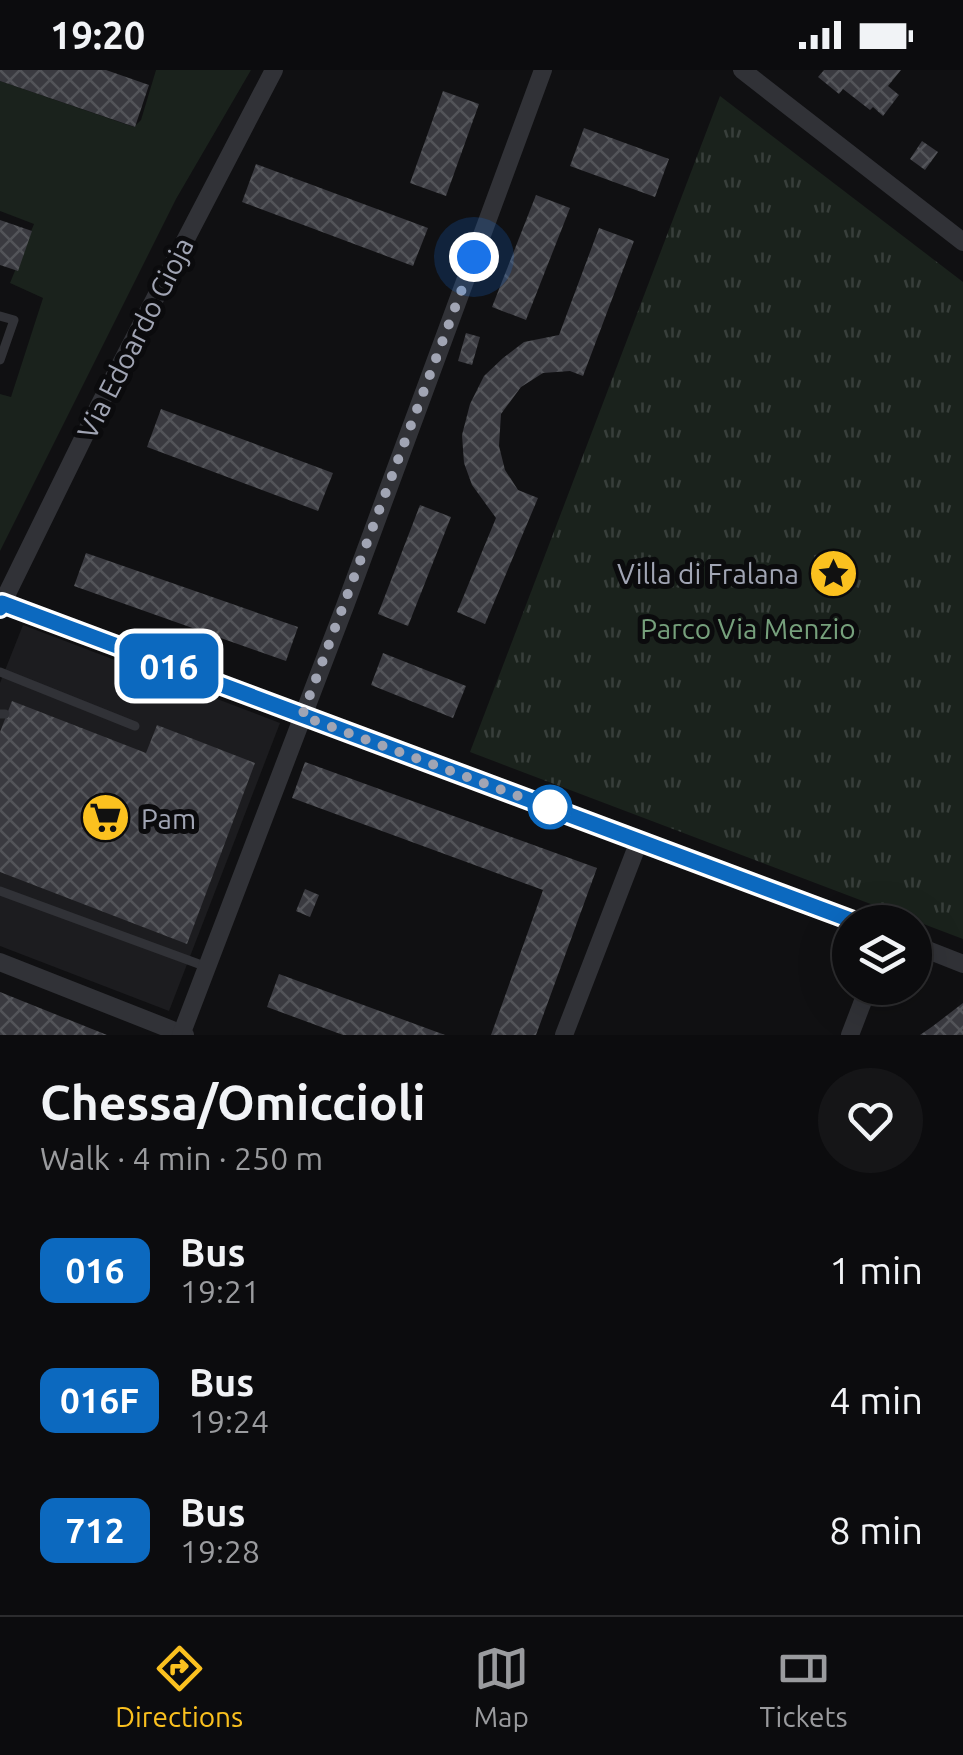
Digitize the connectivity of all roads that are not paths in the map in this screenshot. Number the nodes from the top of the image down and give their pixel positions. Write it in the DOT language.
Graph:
graph roads {
  1 [pos="274,70"];
  2 [pos="544,70"];
  3 [pos="742,70"];
  4 [pos="963,242"];
  5 [pos="0,316"];
  6 [pos="0,360"];
  7 [pos="1,605"];
  8 [pos="0,672"];
  9 [pos="302,716"];
  10 [pos="135,726"];
  11 [pos="639,841"];
  12 [pos="0,892"];
  13 [pos="832,913"];
  14 [pos="932,952"];
  15 [pos="0,962"];
  16 [pos="963,964"];
  17 [pos="207,967"];
  18 [pos="861,1005"];
  19 [pos="183,1035"];
  20 [pos="564,1035"];
  21 [pos="850,1035"];
  1 -- 7 [label="street, Via Edoardo Gioja"];
  2 -- 9 [label="street"];
  3 -- 4 [label="street"];
  5 -- 6 [label="lane"];
  7 -- 9 [label="street"];
  8 -- 10 [label="lane"];
  9 -- 11 [label="street"];
  9 -- 17 [label="street"];
  11 -- 13 [label="street"];
  11 -- 20 [label="street"];
  12 -- 17 [label="lane"];
  14 -- 16 [label="street"];
  15 -- 19 [label="street"];
  17 -- 19 [label="street"];
  18 -- 21 [label="street"];
}
